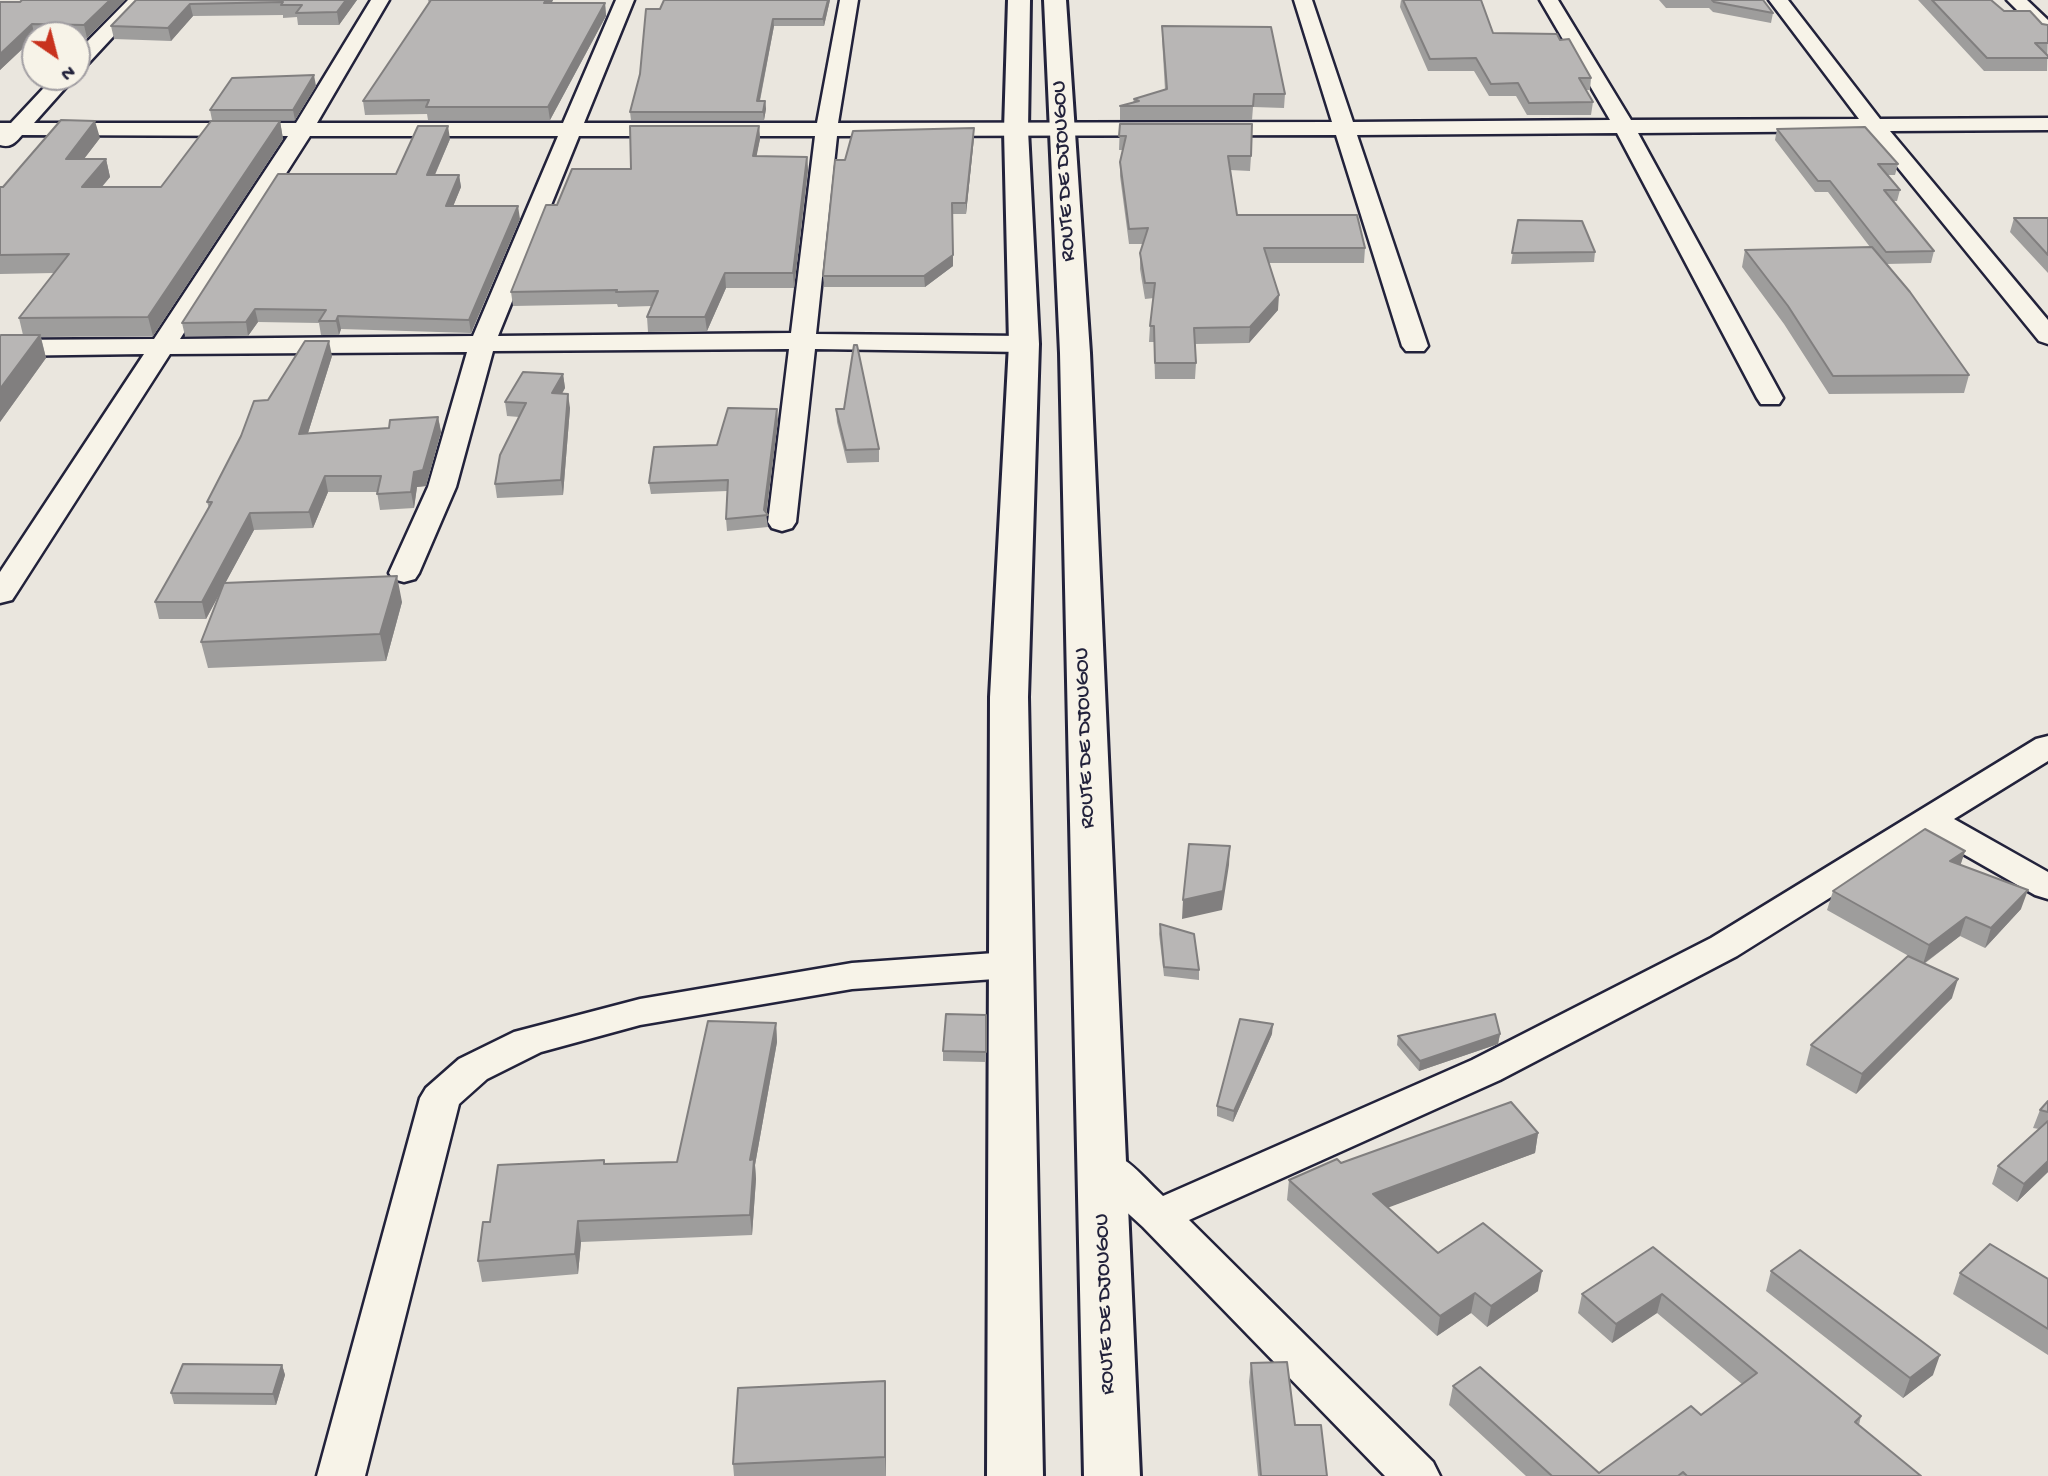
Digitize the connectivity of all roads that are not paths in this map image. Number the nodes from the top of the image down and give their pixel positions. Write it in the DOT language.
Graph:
graph roads {
  1 [pos="138,0"];
  2 [pos="380,0"];
  3 [pos="625,0"];
  4 [pos="849,0"];
  5 [pos="1019,0"];
  6 [pos="1055,0"];
  7 [pos="1303,0"];
  8 [pos="1549,0"];
  9 [pos="1778,0"];
  10 [pos="2016,0"];
  11 [pos="2048,30"];
  12 [pos="91,49"];
  13 [pos="50,91"];
  14 [pos="2048,124"];
  15 [pos="1874,125"];
  16 [pos="827,128"];
  17 [pos="1625,128"];
  18 [pos="8,129"];
  19 [pos="569,129"];
  20 [pos="1346,129"];
  21 [pos="1016,130"];
  22 [pos="1064,130"];
  23 [pos="302,131"];
  24 [pos="0,147"];
  25 [pos="2048,337"];
  26 [pos="803,341"];
  27 [pos="1024,344"];
  28 [pos="482,345"];
  29 [pos="160,346"];
  30 [pos="1415,346"];
  31 [pos="0,348"];
  32 [pos="1770,398"];
  33 [pos="782,522"];
  34 [pos="404,572"];
  35 [pos="1,594"];
  36 [pos="2048,746"];
  37 [pos="1931,821"];
  38 [pos="2048,887"];
  39 [pos="1009,965"];
  40 [pos="1101,1164"];
  41 [pos="1157,1216"];
  42 [pos="341,1476"];
  43 [pos="1016,1476"];
  44 [pos="1112,1476"];
  45 [pos="1416,1476"];
  1 -- 12 [label="street"];
  2 -- 23 [label="street"];
  3 -- 19 [label="street"];
  4 -- 16 [label="street"];
  5 -- 21 [label="highway, ROUTE DE DJOUGOU"];
  6 -- 22 [label="highway, ROUTE DE DJOUGOU"];
  7 -- 20 [label="street"];
  8 -- 17 [label="street"];
  9 -- 15 [label="street"];
  10 -- 11 [label="street"];
  13 -- 18 [label="street"];
  14 -- 15 [label="street"];
  15 -- 17 [label="street"];
  15 -- 25 [label="street"];
  16 -- 19 [label="street"];
  16 -- 21 [label="street"];
  16 -- 26 [label="street"];
  17 -- 20 [label="street"];
  17 -- 32 [label="street"];
  18 -- 23 [label="street"];
  18 -- 24 [label="street"];
  19 -- 23 [label="street"];
  19 -- 28 [label="street"];
  20 -- 22 [label="street"];
  20 -- 30 [label="street"];
  21 -- 22 [label="street"];
  21 -- 27 [label="highway, ROUTE DE DJOUGOU"];
  22 -- 40 [label="highway, ROUTE DE DJOUGOU"];
  23 -- 29 [label="street"];
  26 -- 27 [label="street"];
  26 -- 28 [label="street"];
  26 -- 33 [label="street"];
  27 -- 39 [label="highway, ROUTE DE DJOUGOU"];
  28 -- 29 [label="street"];
  28 -- 34 [label="street"];
  29 -- 31 [label="street"];
  29 -- 35 [label="street"];
  36 -- 37 [label="street"];
  37 -- 38 [label="street"];
  37 -- 41 [label="street"];
  39 -- 42 [label="street"];
  39 -- 43 [label="highway, ROUTE DE DJOUGOU"];
  40 -- 41 [label="street"];
  40 -- 44 [label="highway, ROUTE DE DJOUGOU"];
  41 -- 45 [label="street"];
}
